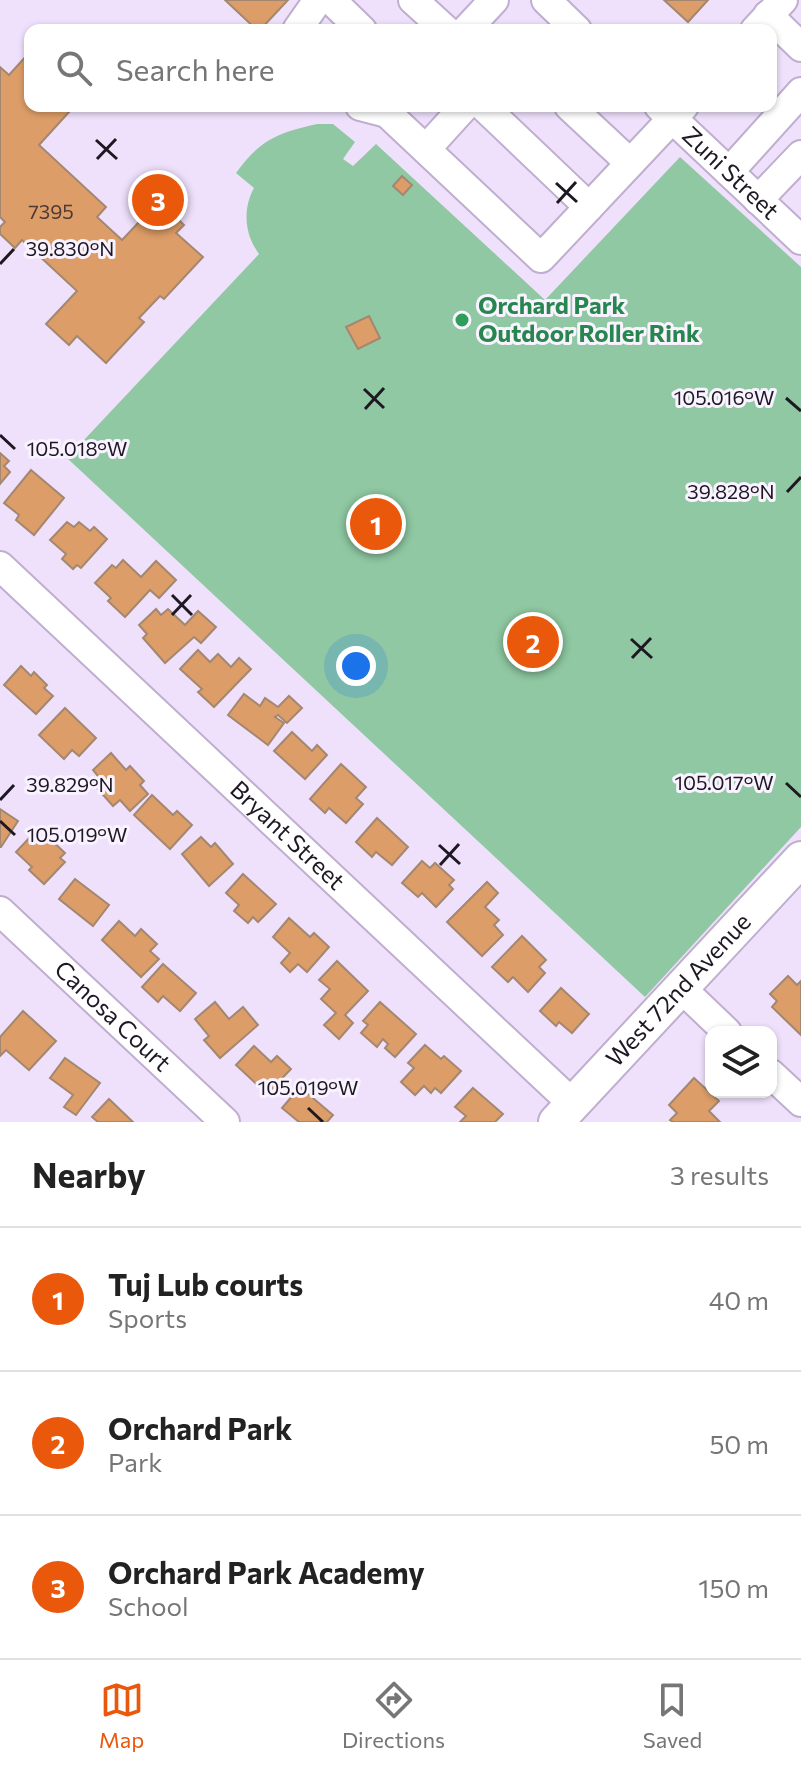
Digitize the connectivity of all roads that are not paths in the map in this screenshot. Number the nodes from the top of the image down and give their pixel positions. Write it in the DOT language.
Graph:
graph roads {
  1 [pos="318,0"];
  2 [pos="331,0"];
  3 [pos="413,0"];
  4 [pos="546,0"];
  5 [pos="492,1"];
  6 [pos="769,15"];
  7 [pos="301,24"];
  8 [pos="356,24"];
  9 [pos="439,24"];
  10 [pos="471,24"];
  11 [pos="571,24"];
  12 [pos="801,47"];
  13 [pos="801,92"];
  14 [pos="384,112"];
  15 [pos="460,112"];
  16 [pos="489,112"];
  17 [pos="575,112"];
  18 [pos="670,112"];
  19 [pos="674,112"];
  20 [pos="426,149"];
  21 [pos="801,155"];
  22 [pos="630,163"];
  23 [pos="729,172"];
  24 [pos="758,200"];
  25 [pos="589,207"];
  26 [pos="801,240"];
  27 [pos="0,566"];
  28 [pos="801,859"];
  29 [pos="0,911"];
  30 [pos="681,988"];
  31 [pos="721,1026"];
  32 [pos="777,1080"];
  33 [pos="801,1102"];
  34 [pos="565,1113"];
  35 [pos="225,1122"];
  1 -- 7 [label="street"];
  2 -- 8 [label="street"];
  3 -- 9 [label="street"];
  4 -- 11 [label="street"];
  5 -- 10 [label="street"];
  6 -- 12 [label="street"];
  13 -- 23 [label="street"];
  14 -- 20 [label="street"];
  15 -- 20 [label="street"];
  16 -- 25 [label="street"];
  17 -- 22 [label="street"];
  18 -- 22 [label="street"];
  19 -- 23 [label="street, Zuni Street"];
  20 -- 25 [label="street"];
  21 -- 24 [label="street"];
  22 -- 25 [label="street"];
  23 -- 24 [label="street, Zuni Street"];
  24 -- 26 [label="street, Zuni Street"];
  27 -- 34 [label="street, Bryant Street"];
  28 -- 30 [label="main road, West 72nd Avenue"];
  29 -- 35 [label="street, Canosa Court"];
  30 -- 31 [label="street"];
  30 -- 34 [label="main road, West 72nd Avenue"];
  32 -- 33 [label="street"];
}
